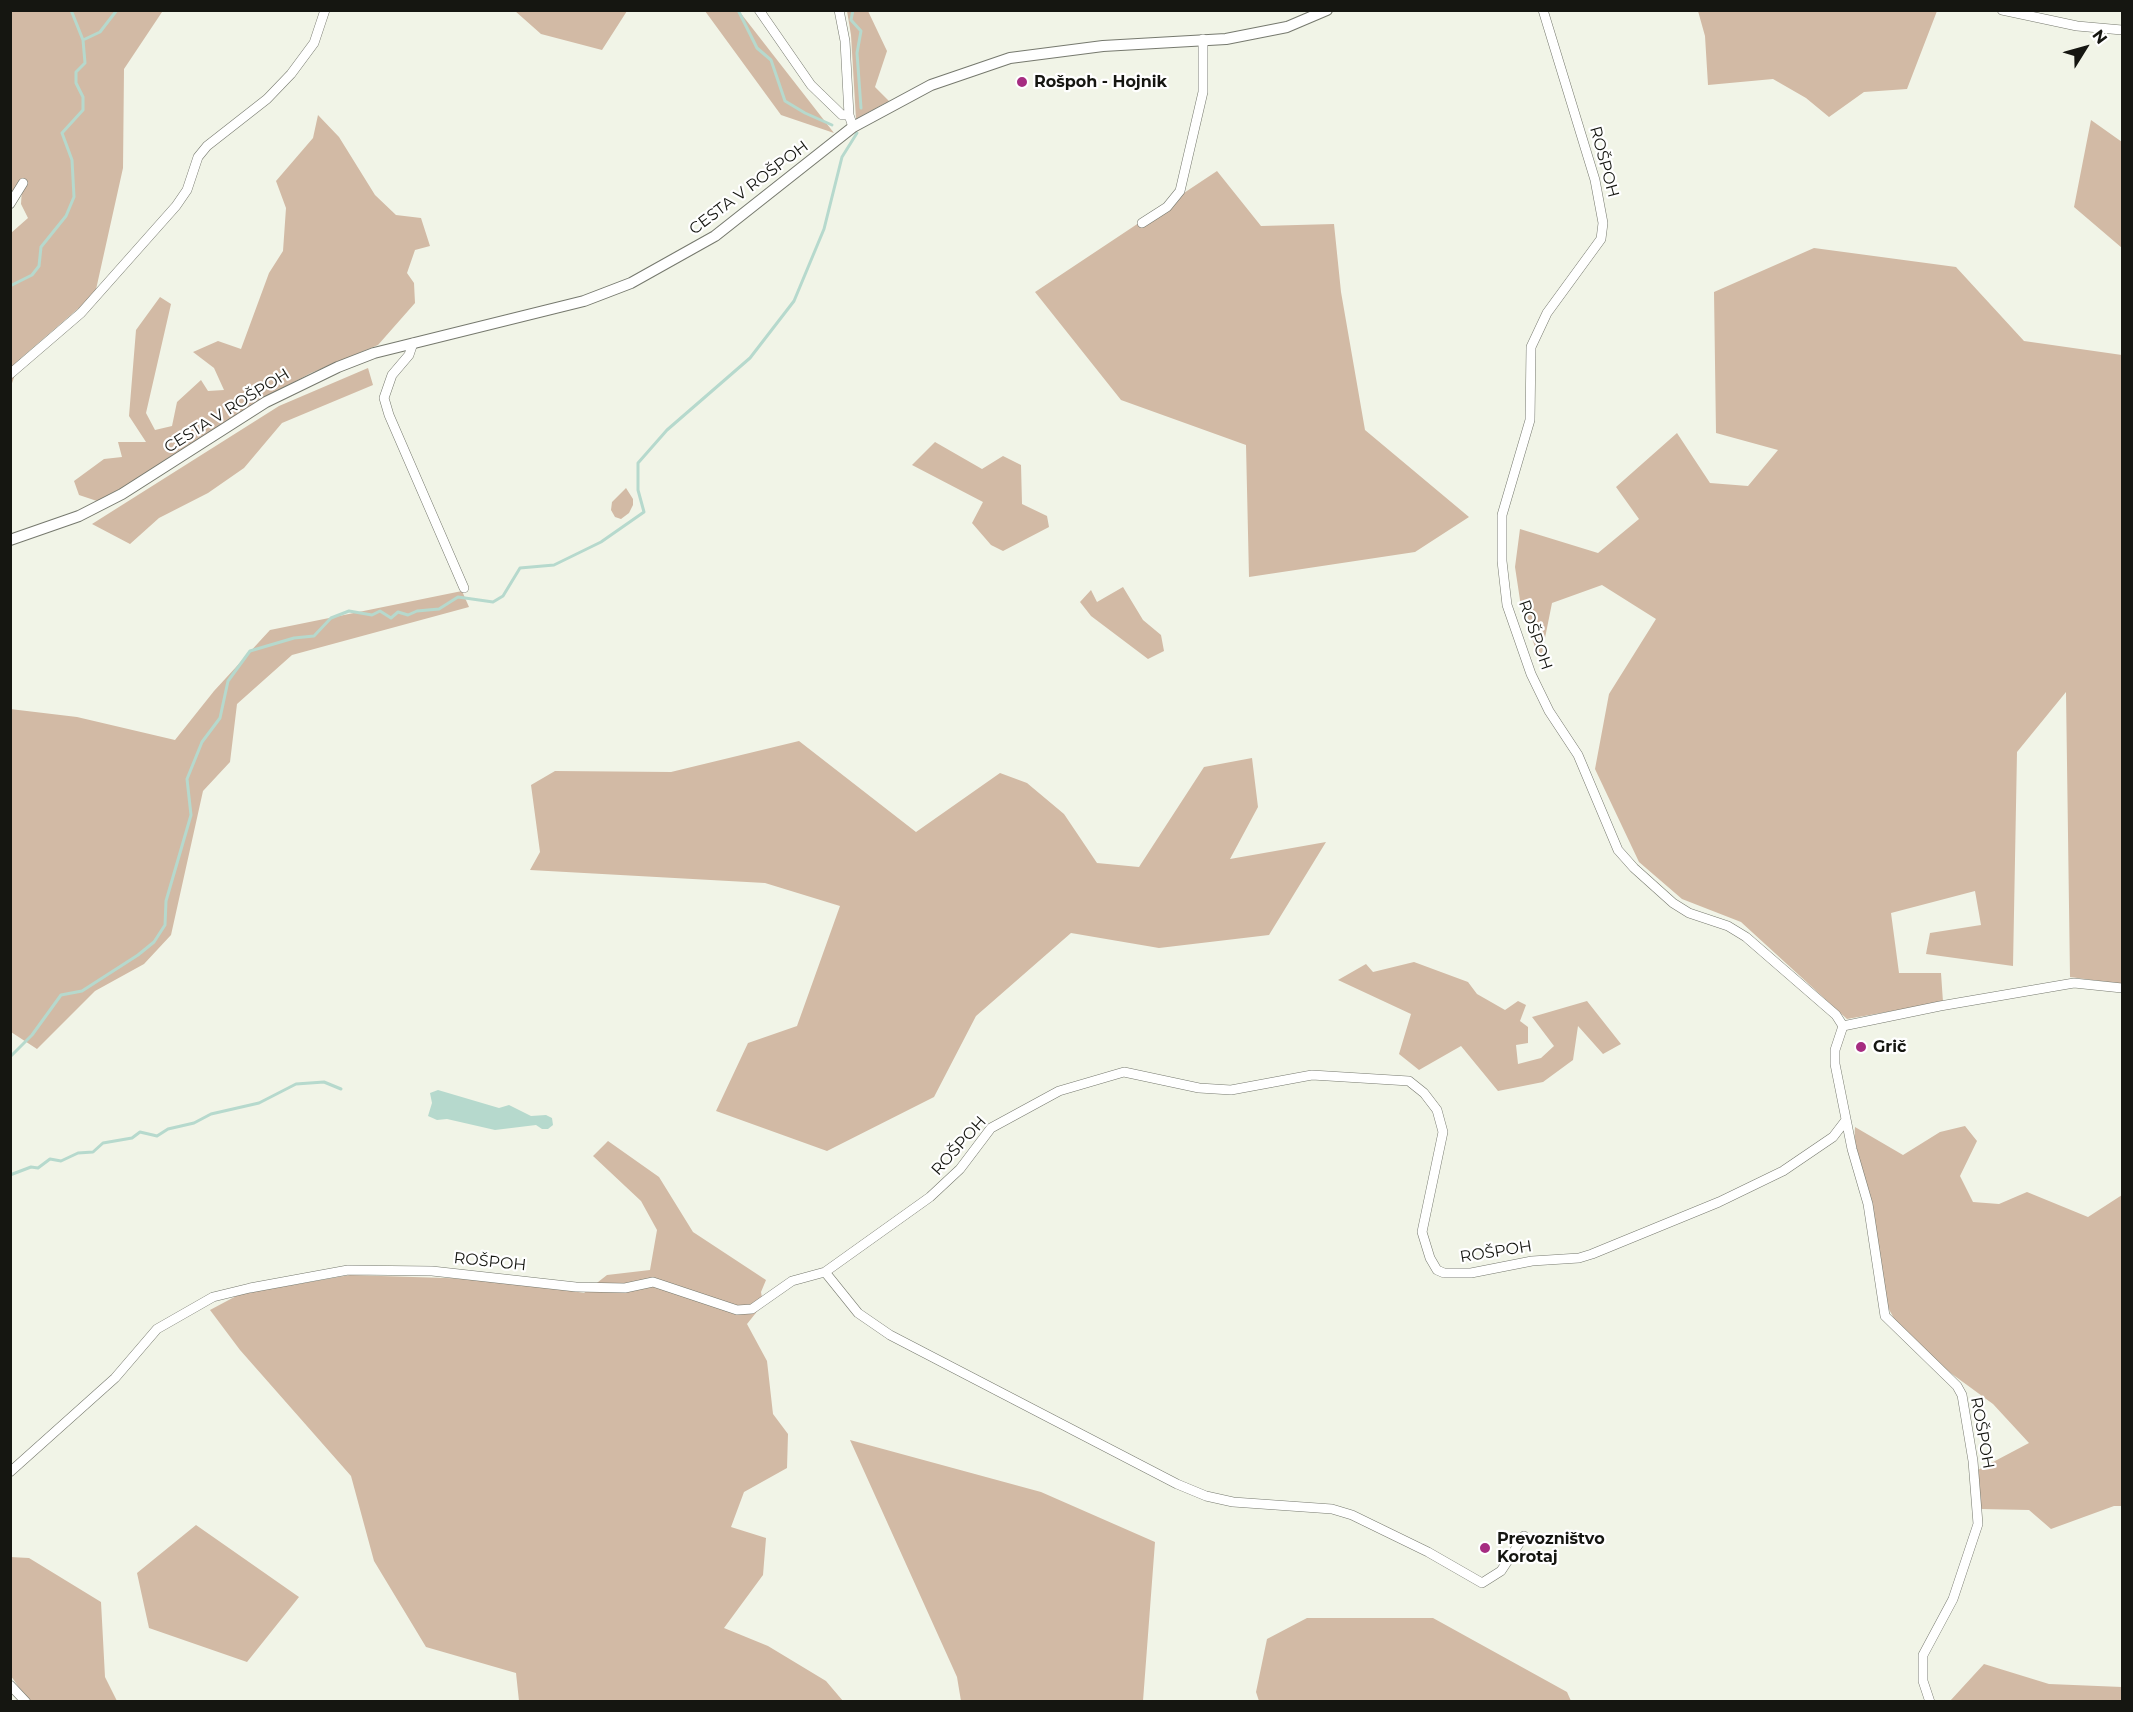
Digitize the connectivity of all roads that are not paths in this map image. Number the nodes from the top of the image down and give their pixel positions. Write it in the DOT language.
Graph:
graph roads {
  1 [pos="325,10"];
  2 [pos="759,10"];
  3 [pos="839,10"];
  4 [pos="1327,10"];
  5 [pos="1542,10"];
  6 [pos="2002,10"];
  7 [pos="2122,30"];
  8 [pos="1203,39"];
  9 [pos="849,115"];
  10 [pos="853,127"];
  11 [pos="24,183"];
  12 [pos="10,204"];
  13 [pos="1142,223"];
  14 [pos="413,343"];
  15 [pos="10,374"];
  16 [pos="10,540"];
  17 [pos="464,588"];
  18 [pos="2122,988"];
  19 [pos="1843,1026"];
  20 [pos="1846,1120"];
  21 [pos="825,1272"];
  22 [pos="10,1472"];
  23 [pos="1524,1536"];
  24 [pos="10,1685"];
  25 [pos="26,1701"];
  26 [pos="1930,1701"];
  1 -- 15 [label="street"];
  2 -- 9 [label="street"];
  3 -- 9 [label="street"];
  4 -- 8 [label="street, CESTA V ROŠPOH"];
  5 -- 19 [label="street, ROŠPOH"];
  6 -- 7 [label="street"];
  8 -- 10 [label="street, CESTA V ROŠPOH"];
  8 -- 13 [label="street"];
  9 -- 10 [label="street"];
  10 -- 14 [label="street, CESTA V ROŠPOH"];
  11 -- 12 [label="street"];
  14 -- 16 [label="street, CESTA V ROŠPOH"];
  14 -- 17 [label="street"];
  18 -- 19 [label="street"];
  19 -- 20 [label="street, ROŠPOH"];
  20 -- 21 [label="street, ROŠPOH"];
  20 -- 26 [label="street, ROŠPOH"];
  21 -- 22 [label="street, ROŠPOH"];
  21 -- 23 [label="street"];
  24 -- 25 [label="street"];
}
